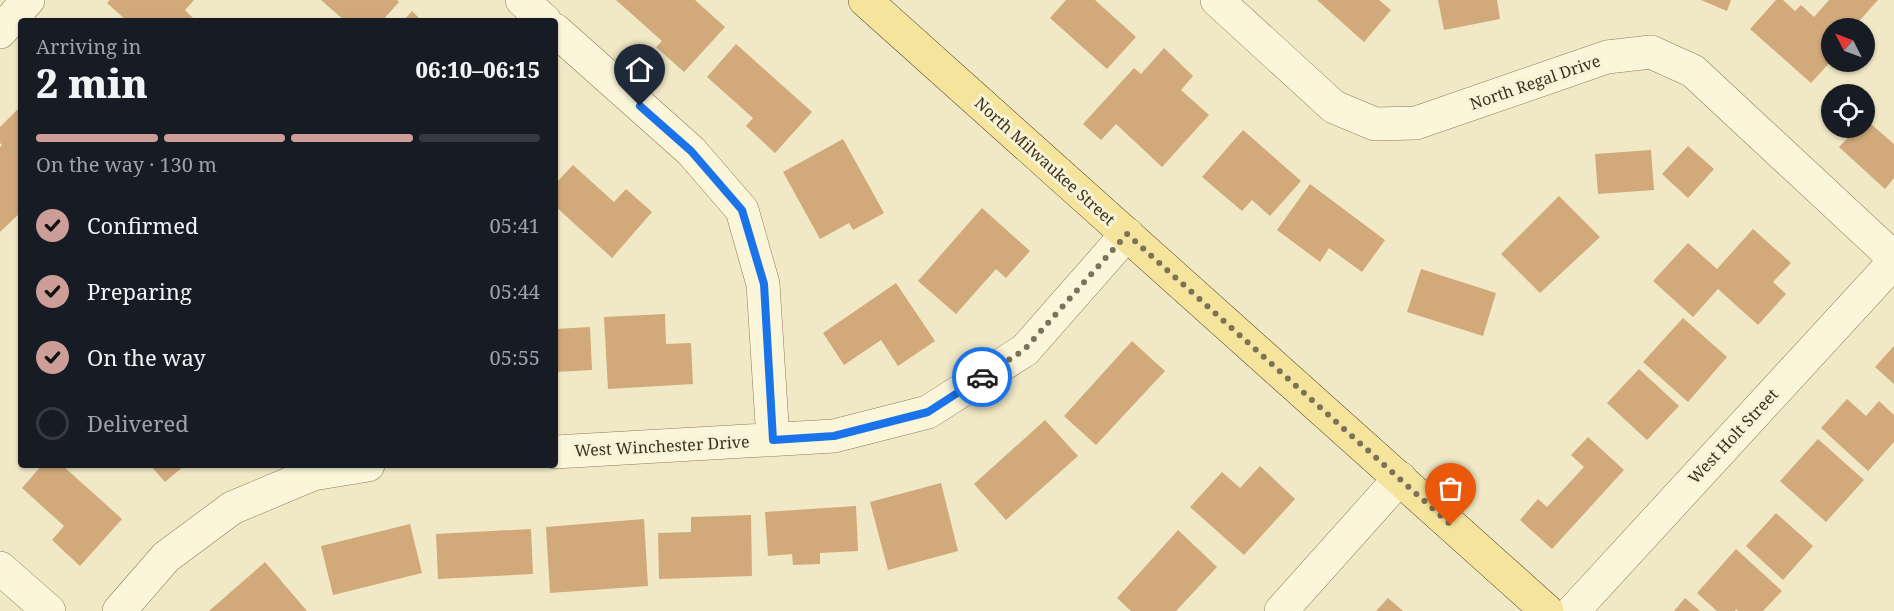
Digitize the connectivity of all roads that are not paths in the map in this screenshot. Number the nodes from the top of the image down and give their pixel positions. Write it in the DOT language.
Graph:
graph roads {
  1 [pos="28,0"];
  2 [pos="522,0"];
  3 [pos="865,0"];
  4 [pos="1217,0"];
  5 [pos="542,18"];
  6 [pos="0,32"];
  7 [pos="558,33"];
  8 [pos="1127,234"];
  9 [pos="1894,260"];
  10 [pos="773,440"];
  11 [pos="558,452"];
  12 [pos="334,468"];
  13 [pos="312,470"];
  14 [pos="1400,478"];
  15 [pos="0,568"];
  16 [pos="49,611"];
  17 [pos="119,611"];
  18 [pos="1281,611"];
  19 [pos="1547,611"];
  20 [pos="1573,611"];
  1 -- 6 [label="street"];
  2 -- 5 [label="street"];
  3 -- 8 [label="main road, North Milwaukee Street"];
  4 -- 9 [label="street, North Regal Drive"];
  7 -- 10 [label="street"];
  8 -- 10 [label="street, West Winchester Drive"];
  8 -- 14 [label="main road, North Milwaukee Street"];
  9 -- 20 [label="street, West Holt Street"];
  10 -- 11 [label="street, West Winchester Drive"];
  12 -- 13 [label="street"];
  13 -- 17 [label="street"];
  14 -- 18 [label="street"];
  14 -- 19 [label="main road, North Milwaukee Street"];
  15 -- 16 [label="street"];
}
